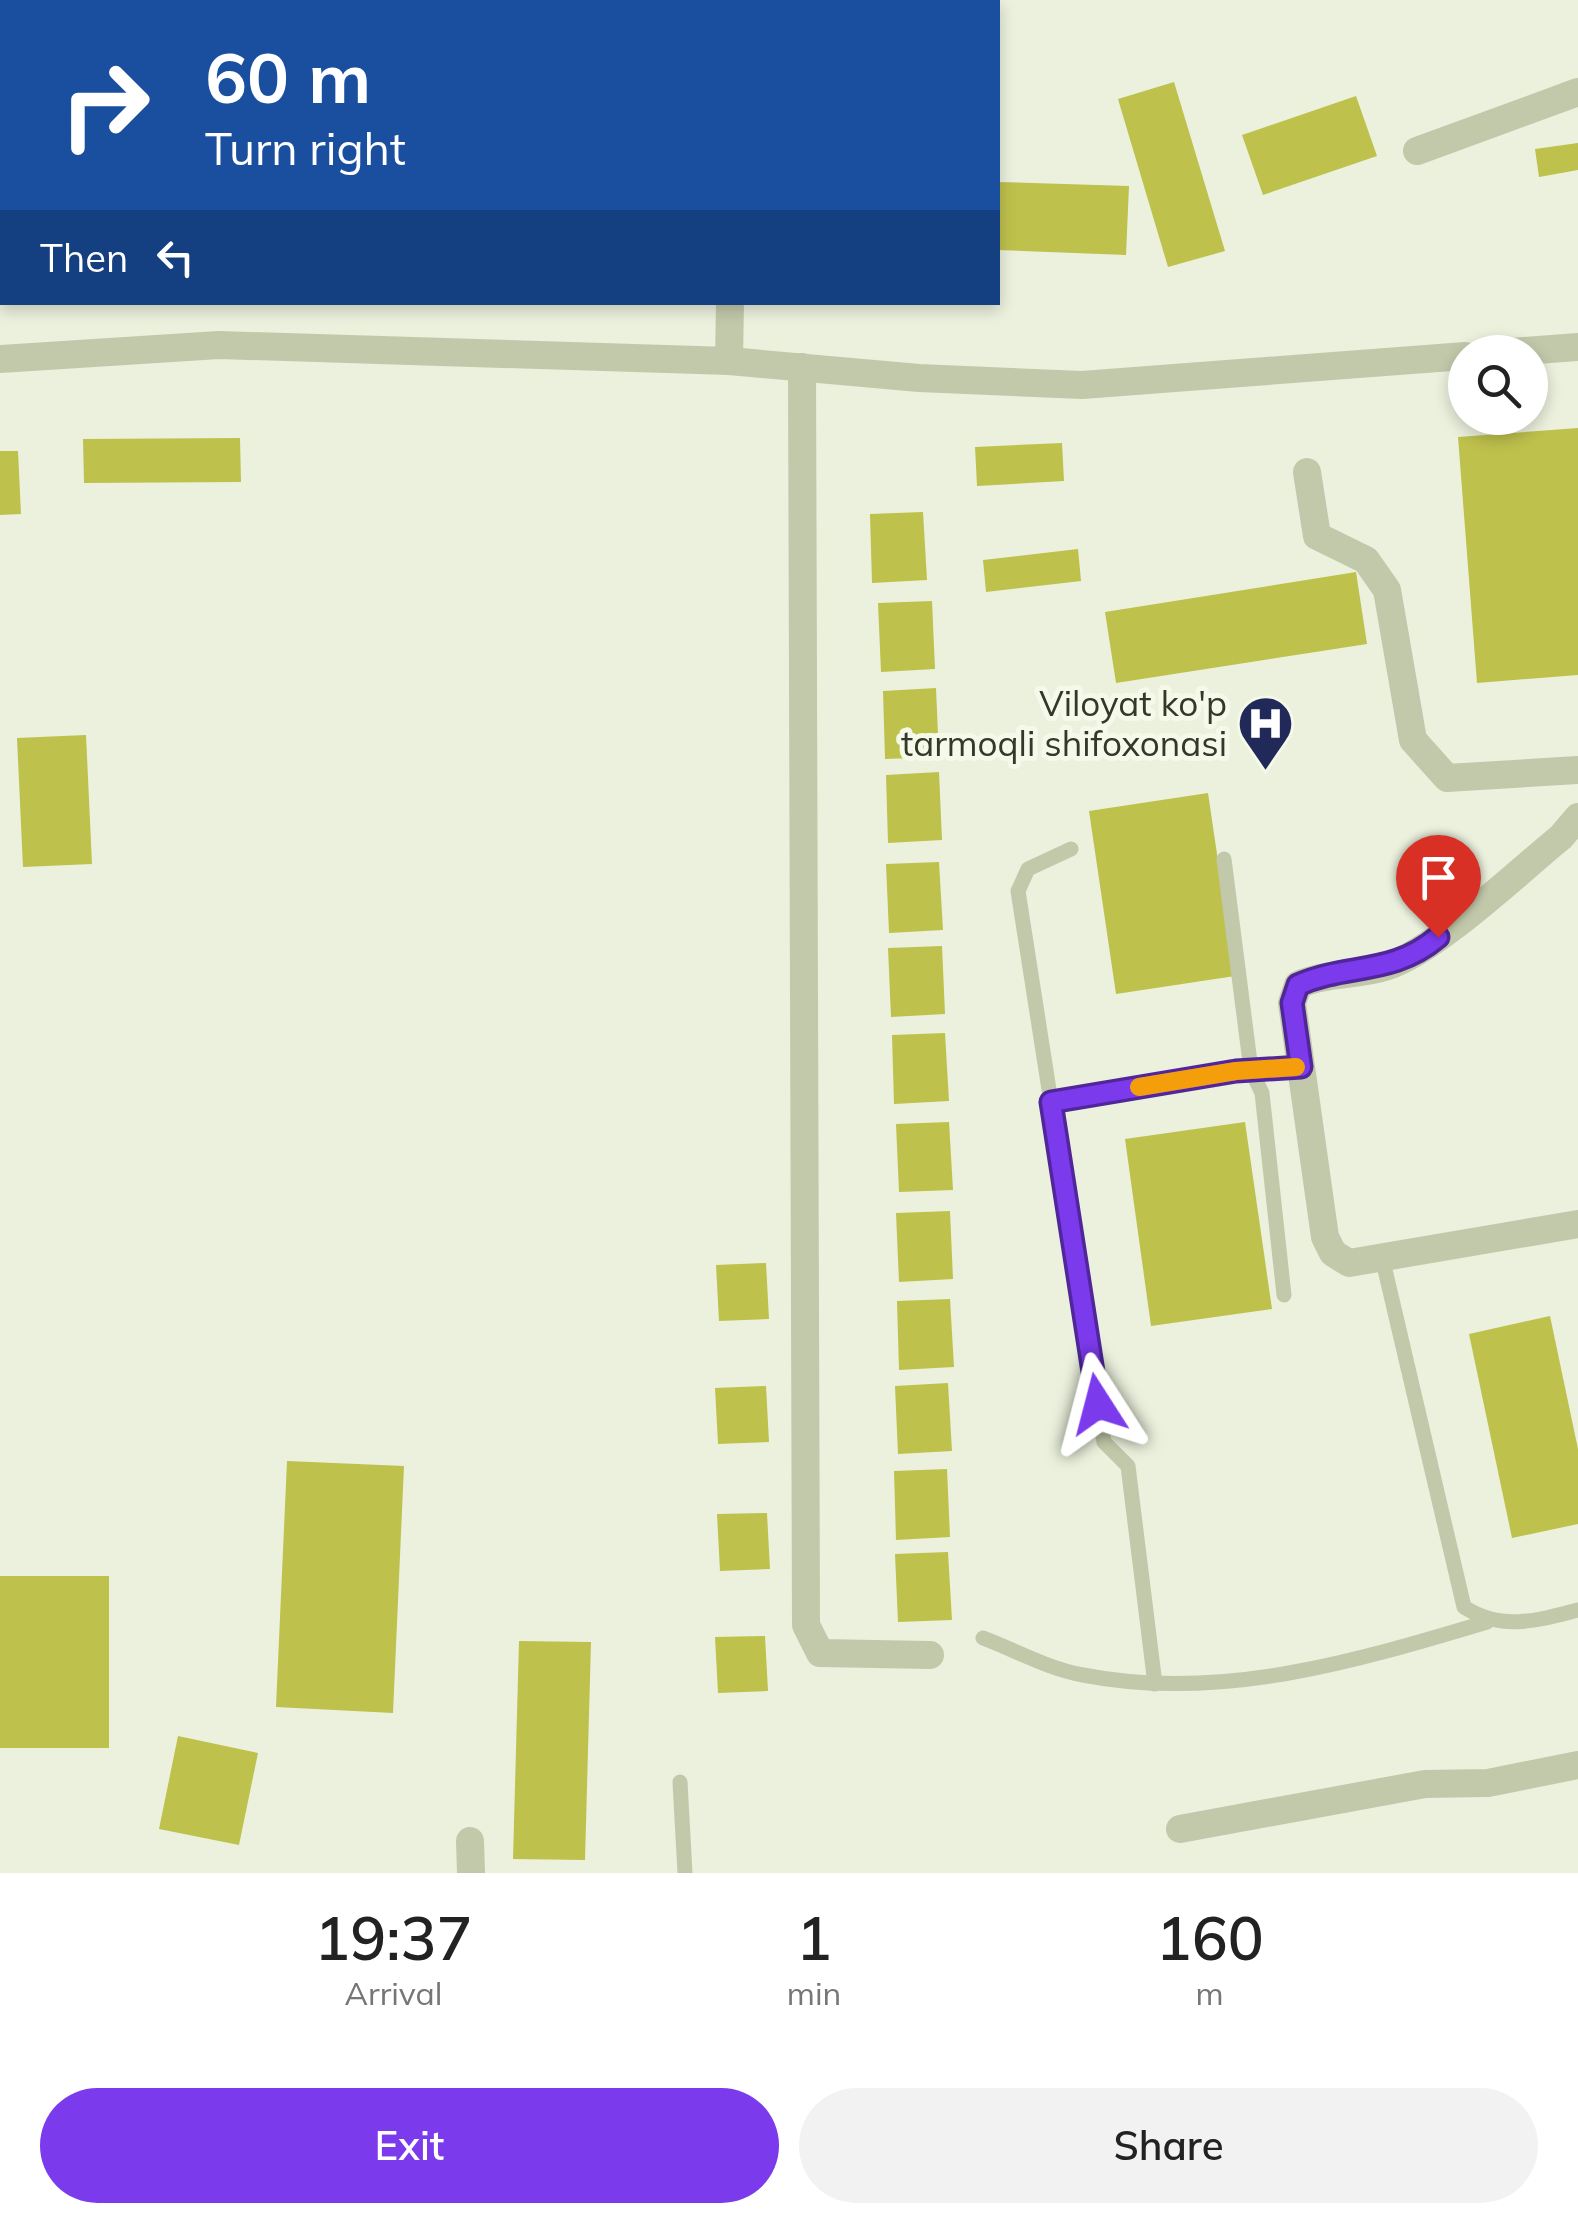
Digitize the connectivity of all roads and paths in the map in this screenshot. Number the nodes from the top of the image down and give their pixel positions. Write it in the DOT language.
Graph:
graph roads {
  1 [pos="1578,92"];
  2 [pos="1417,151"];
  3 [pos="730,305"];
  4 [pos="1578,347"];
  5 [pos="1548,349"];
  6 [pos="1448,357"];
  7 [pos="0,359"];
  8 [pos="729,361"];
  9 [pos="802,367"];
  10 [pos="1308,472"];
  11 [pos="1578,770"];
  12 [pos="1578,817"];
  13 [pos="1070,850"];
  14 [pos="1224,859"];
  15 [pos="1301,1067"];
  16 [pos="1251,1070"];
  17 [pos="1051,1102"];
  18 [pos="1578,1224"];
  19 [pos="1382,1258"];
  20 [pos="1284,1295"];
  21 [pos="1578,1610"];
  22 [pos="1487,1622"];
  23 [pos="983,1638"];
  24 [pos="930,1654"];
  25 [pos="1155,1684"];
  26 [pos="1578,1766"];
  27 [pos="680,1782"];
  28 [pos="1180,1829"];
  29 [pos="470,1840"];
  30 [pos="471,1873"];
  31 [pos="685,1873"];
  1 -- 2 [label="street"];
  3 -- 8 [label="street"];
  4 -- 5 [label="street"];
  6 -- 9 [label="street"];
  7 -- 8 [label="street"];
  8 -- 9 [label="street"];
  9 -- 24 [label="street"];
  10 -- 11 [label="street"];
  12 -- 15 [label="street"];
  13 -- 17 [label="lane"];
  14 -- 16 [label="lane"];
  15 -- 16 [label="lane"];
  15 -- 19 [label="street"];
  16 -- 17 [label="lane"];
  16 -- 20 [label="lane"];
  17 -- 25 [label="lane"];
  18 -- 19 [label="street"];
  19 -- 22 [label="lane"];
  21 -- 22 [label="lane"];
  22 -- 25 [label="lane"];
  23 -- 25 [label="lane"];
  26 -- 28 [label="street"];
  27 -- 31 [label="lane"];
  29 -- 30 [label="street"];
}
